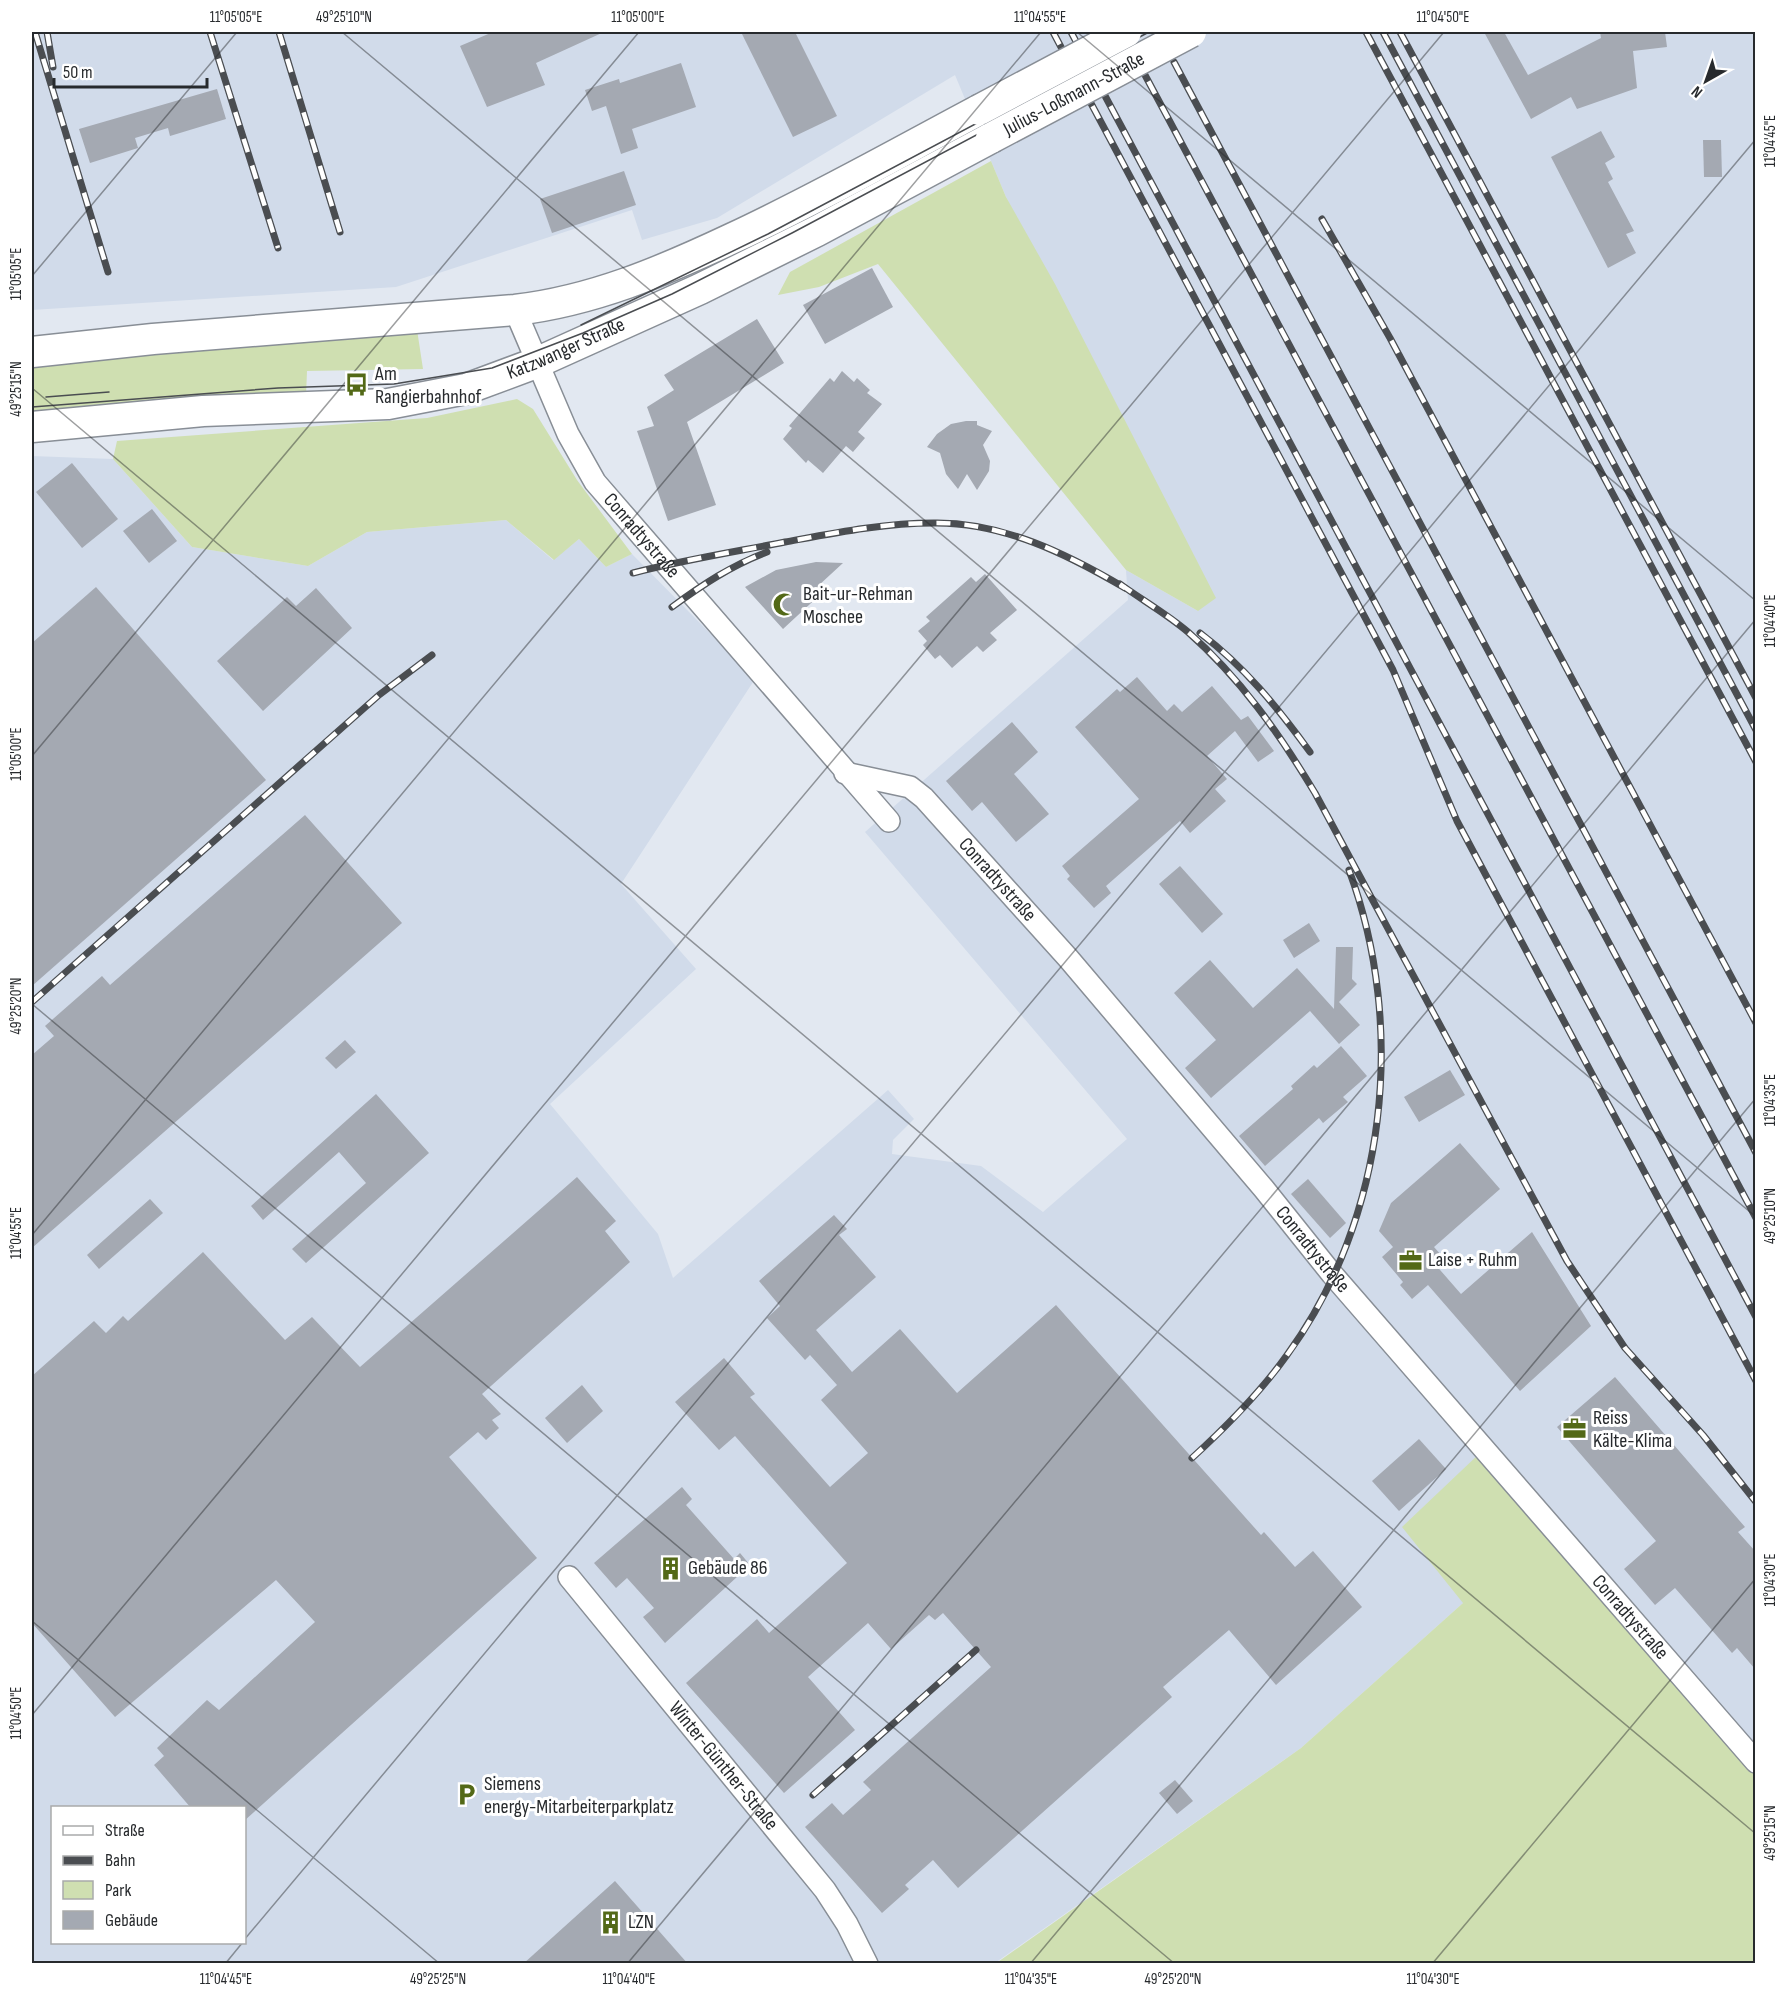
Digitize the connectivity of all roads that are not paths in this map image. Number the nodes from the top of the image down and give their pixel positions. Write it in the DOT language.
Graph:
graph roads {
  1 [pos="1126,32"];
  2 [pos="1191,32"];
  3 [pos="979,110"];
  4 [pos="991,138"];
  5 [pos="515,310"];
  6 [pos="32,352"];
  7 [pos="536,363"];
  8 [pos="32,427"];
  9 [pos="845,773"];
  10 [pos="890,821"];
  11 [pos="569,1577"];
  12 [pos="1755,1762"];
  13 [pos="867,1964"];
  1 -- 3 [label="main road, Julius-Loßmann-Straße, bridge"];
  2 -- 4 [label="main road, Julius-Loßmann-Straße, bridge"];
  3 -- 5 [label="main road, Katzwanger Straße"];
  4 -- 7 [label="main road, Katzwanger Straße"];
  5 -- 6 [label="main road, Katzwanger Straße"];
  5 -- 7 [label="street, Conradtystraße"];
  7 -- 8 [label="main road, Katzwanger Straße"];
  7 -- 9 [label="street, Conradtystraße"];
  9 -- 10 [label="street, Conradtystraße"];
  9 -- 12 [label="street, Conradtystraße"];
  11 -- 13 [label="street, Winter-Günther-Straße"];
}
